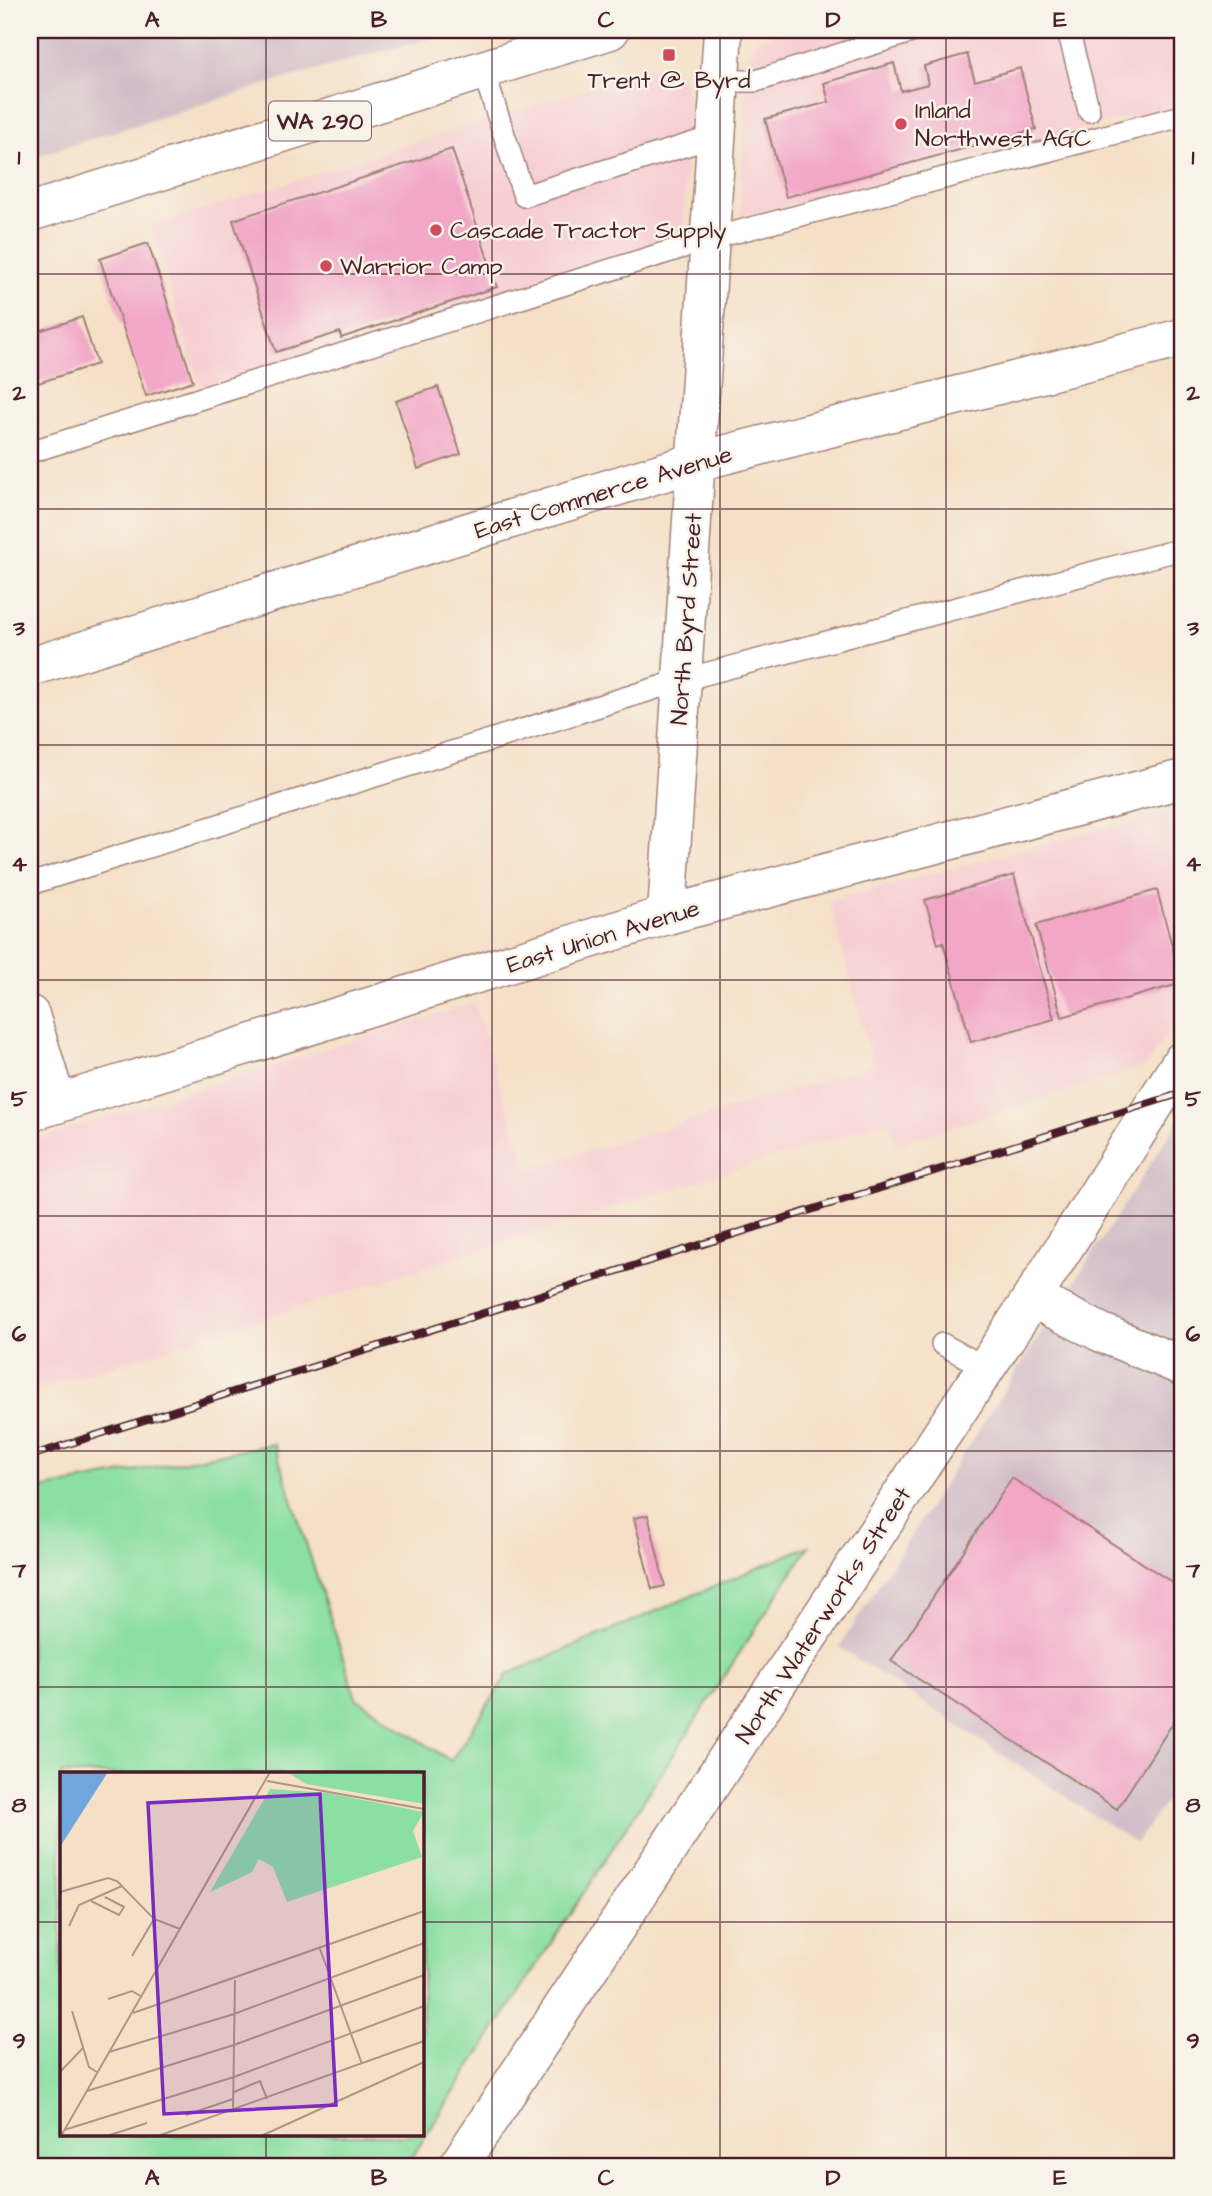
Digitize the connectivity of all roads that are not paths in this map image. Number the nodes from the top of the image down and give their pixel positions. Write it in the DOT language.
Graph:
graph roads {
  1 [pos="610,30"];
  2 [pos="723,30"];
  3 [pos="917,30"];
  4 [pos="1068,30"];
  5 [pos="483,70"];
  6 [pos="720,81"];
  7 [pos="1089,111"];
  8 [pos="1182,116"];
  9 [pos="716,136"];
  10 [pos="30,212"];
  11 [pos="709,239"];
  12 [pos="1182,338"];
  13 [pos="30,452"];
  14 [pos="696,462"];
  15 [pos="1182,549"];
  16 [pos="30,667"];
  17 [pos="682,680"];
  18 [pos="1182,779"];
  19 [pos="30,884"];
  20 [pos="667,915"];
  21 [pos="30,1015"];
  22 [pos="1182,1061"];
  23 [pos="44,1108"];
  24 [pos="1032,1298"];
  25 [pos="942,1344"];
  26 [pos="1182,1366"];
  27 [pos="986,1368"];
  28 [pos="458,2166"];
  1 -- 5 [label="street, WA 290"];
  2 -- 6 [label="street, North Byrd Street"];
  3 -- 6 [label="lane"];
  4 -- 7 [label="lane"];
  5 -- 9 [label="lane"];
  5 -- 10 [label="street, WA 290"];
  6 -- 9 [label="street, North Byrd Street"];
  8 -- 11 [label="lane"];
  9 -- 11 [label="street, North Byrd Street"];
  11 -- 13 [label="lane"];
  11 -- 14 [label="street, North Byrd Street"];
  12 -- 14 [label="street, East Commerce Avenue"];
  14 -- 16 [label="street, East Commerce Avenue"];
  14 -- 17 [label="street, North Byrd Street"];
  15 -- 17 [label="lane"];
  17 -- 19 [label="lane"];
  17 -- 20 [label="street, North Byrd Street"];
  18 -- 20 [label="street, East Union Avenue"];
  20 -- 23 [label="street, East Union Avenue"];
  21 -- 23 [label="street"];
  22 -- 24 [label="street, North Waterworks Street"];
  24 -- 26 [label="street"];
  24 -- 27 [label="street, North Waterworks Street"];
  25 -- 27 [label="lane"];
  27 -- 28 [label="street, North Waterworks Street"];
}
